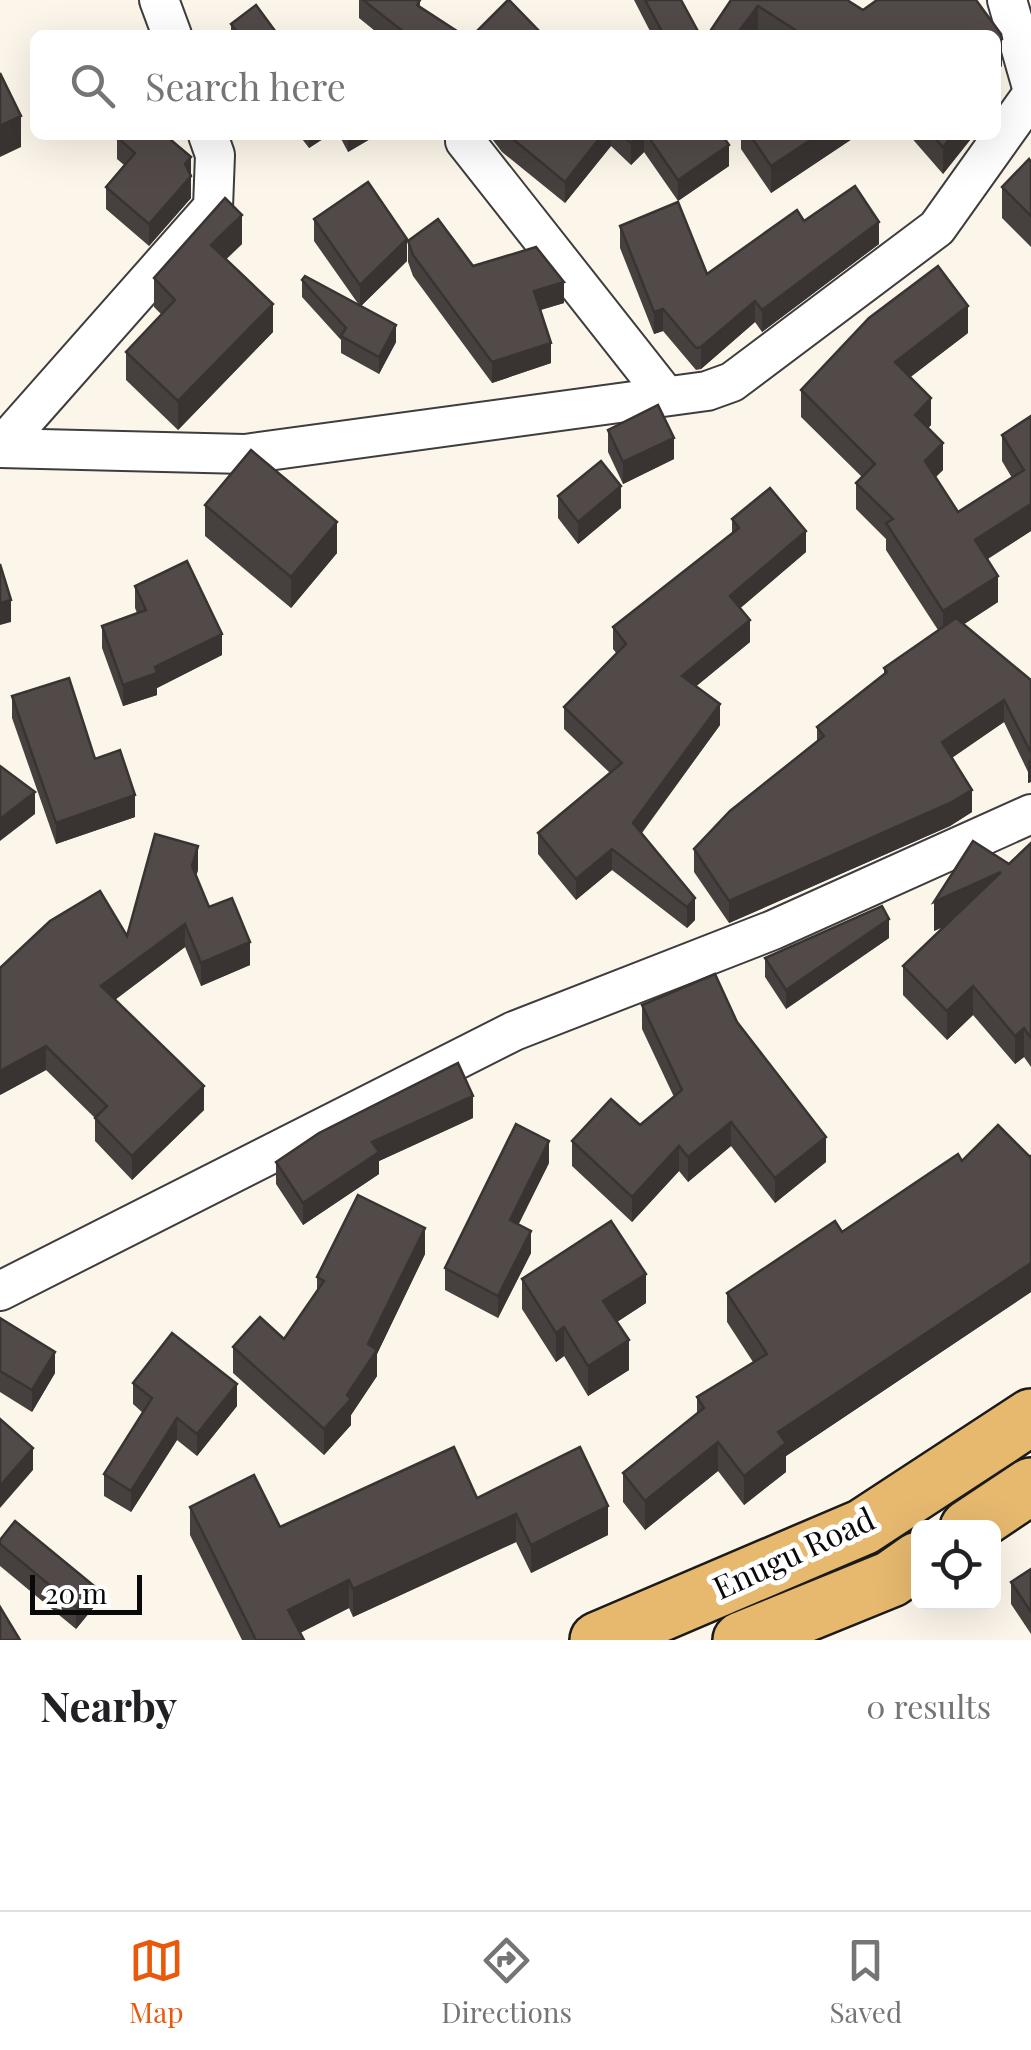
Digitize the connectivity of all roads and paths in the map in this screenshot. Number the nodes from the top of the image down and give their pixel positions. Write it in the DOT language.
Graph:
graph roads {
  1 [pos="159,0"];
  2 [pos="1007,0"];
  3 [pos="170,30"];
  4 [pos="1031,84"];
  5 [pos="1031,96"];
  6 [pos="1001,138"];
  7 [pos="210,140"];
  8 [pos="1000,140"];
  9 [pos="465,142"];
  10 [pos="666,396"];
  11 [pos="1031,814"];
  12 [pos="0,1291"];
  13 [pos="1031,1416"];
  14 [pos="1031,1486"];
  15 [pos="980,1520"];
  16 [pos="911,1565"];
  17 [pos="598,1640"];
  18 [pos="740,1640"];
  1 -- 3 [label="street"];
  2 -- 4 [label="street"];
  5 -- 6 [label="street"];
  7 -- 10 [label="street"];
  8 -- 10 [label="street"];
  9 -- 10 [label="street"];
  11 -- 12 [label="street"];
  13 -- 17 [label="main road, Enugu Road"];
  14 -- 15 [label="main road"];
  16 -- 18 [label="main road"];
}
